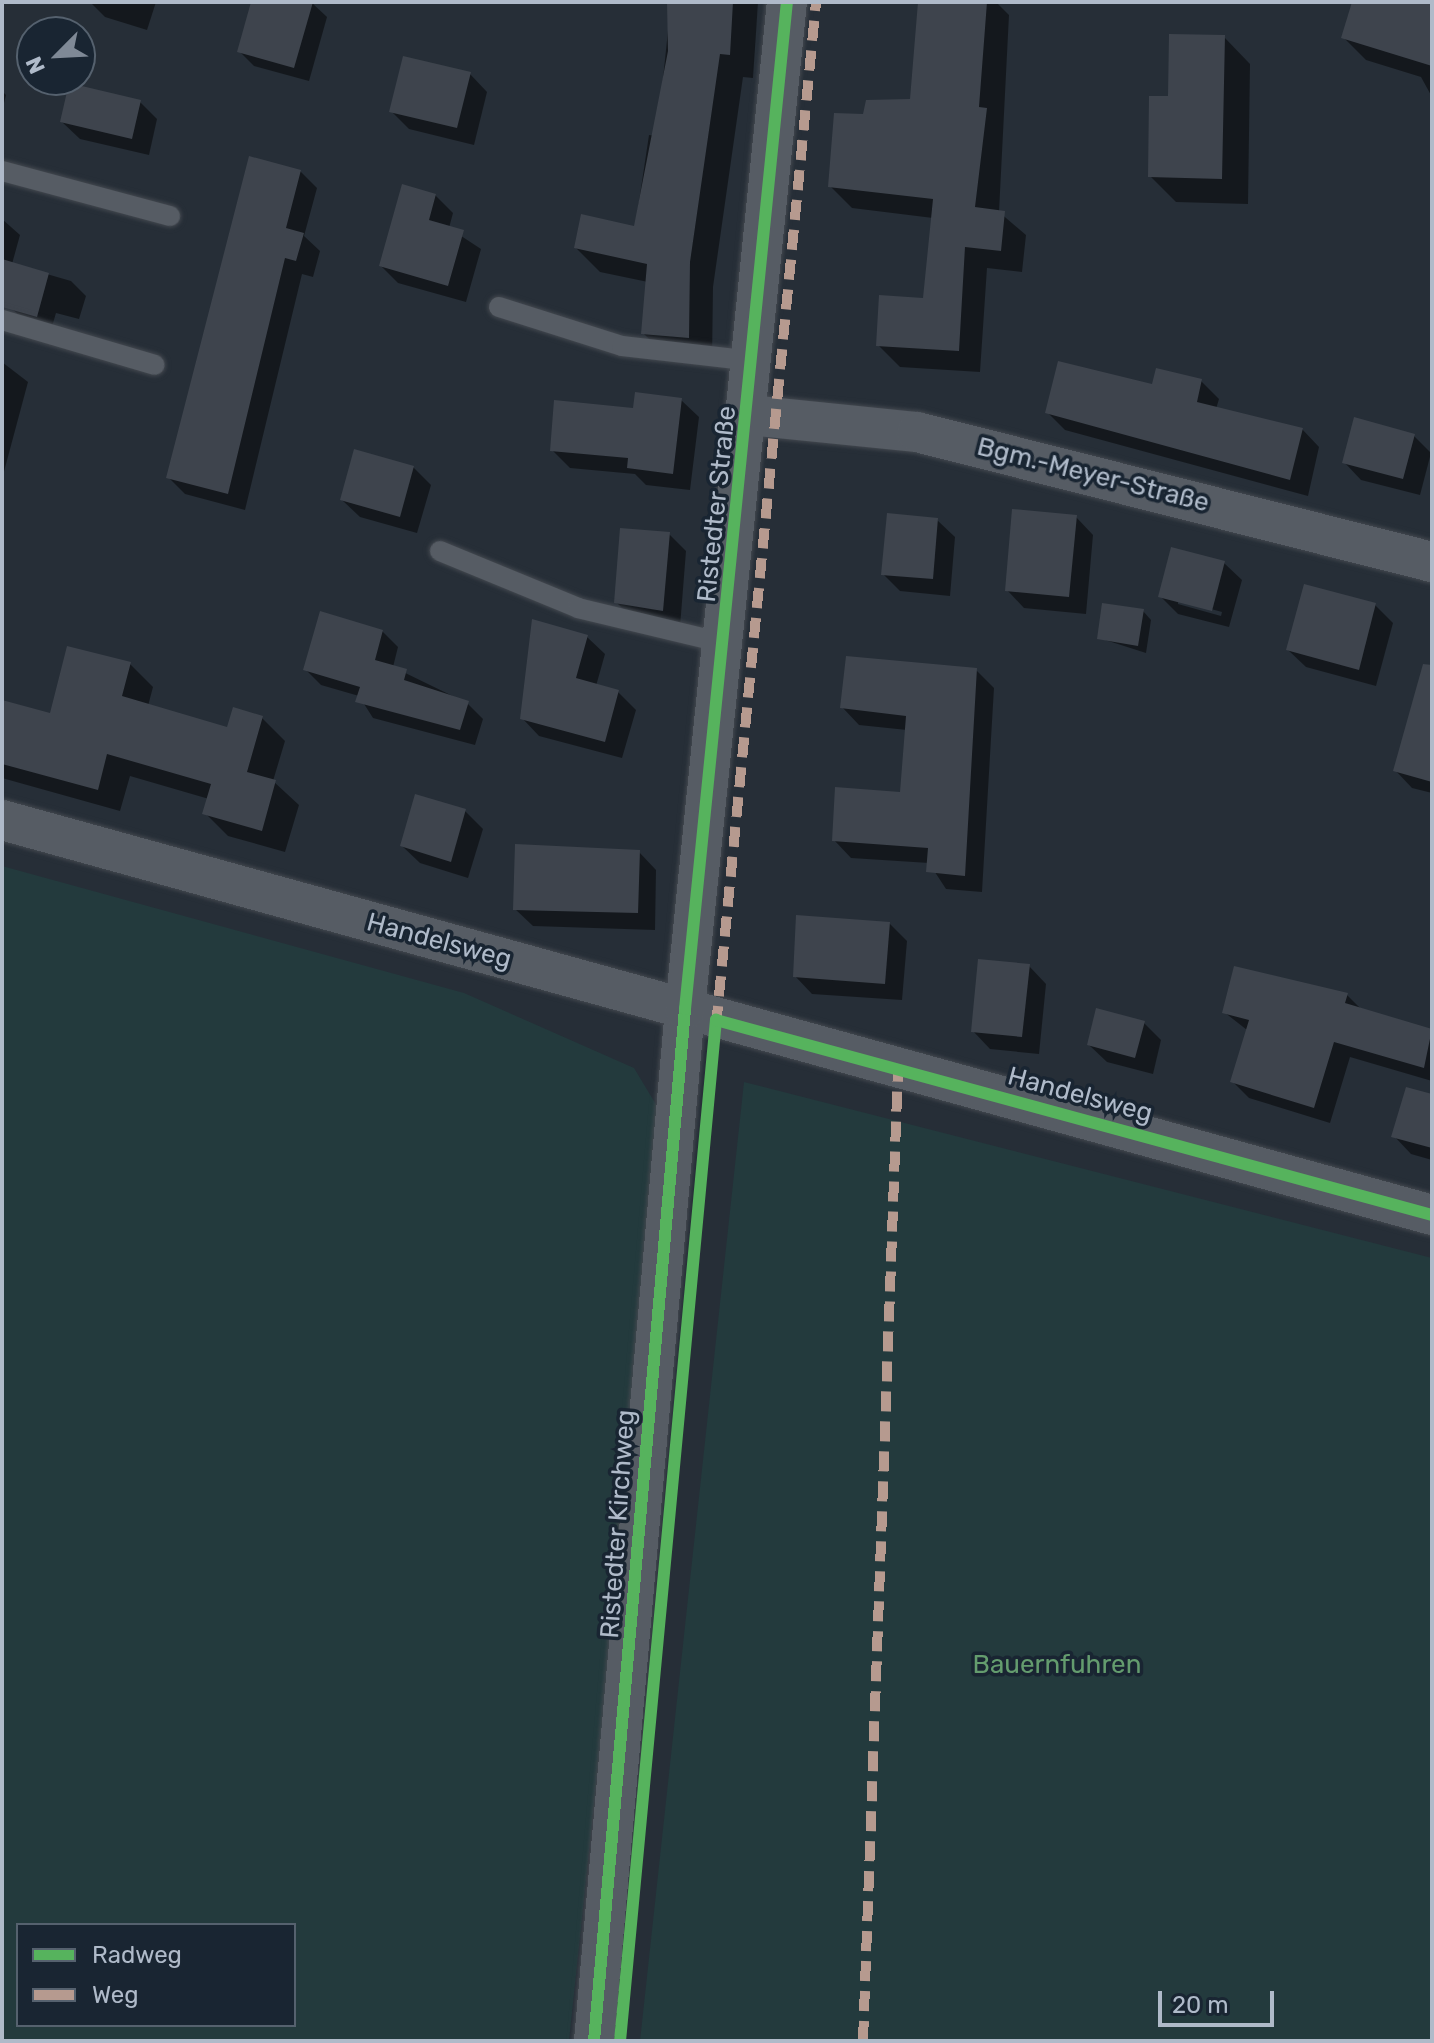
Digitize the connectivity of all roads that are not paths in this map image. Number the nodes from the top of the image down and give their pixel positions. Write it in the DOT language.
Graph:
graph roads {
  1 [pos="787,2"];
  2 [pos="2,171"];
  3 [pos="170,216"];
  4 [pos="499,307"];
  5 [pos="2,320"];
  6 [pos="753,361"];
  7 [pos="155,365"];
  8 [pos="749,415"];
  9 [pos="440,551"];
  10 [pos="1432,562"];
  11 [pos="724,643"];
  12 [pos="2,820"];
  13 [pos="685,1009"];
  14 [pos="1432,1215"];
  15 [pos="594,2041"];
  1 -- 6 [label="street, Ristedter Straße"];
  2 -- 3 [label="lane"];
  4 -- 6 [label="lane"];
  5 -- 7 [label="lane"];
  6 -- 8 [label="street, Ristedter Straße"];
  8 -- 10 [label="street, Bgm.-Meyer-Straße"];
  8 -- 11 [label="street, Ristedter Straße"];
  9 -- 11 [label="lane"];
  11 -- 13 [label="street, Ristedter Straße"];
  12 -- 13 [label="street, Handelsweg"];
  13 -- 14 [label="street, Handelsweg"];
  13 -- 15 [label="street, Ristedter Kirchweg"];
}
